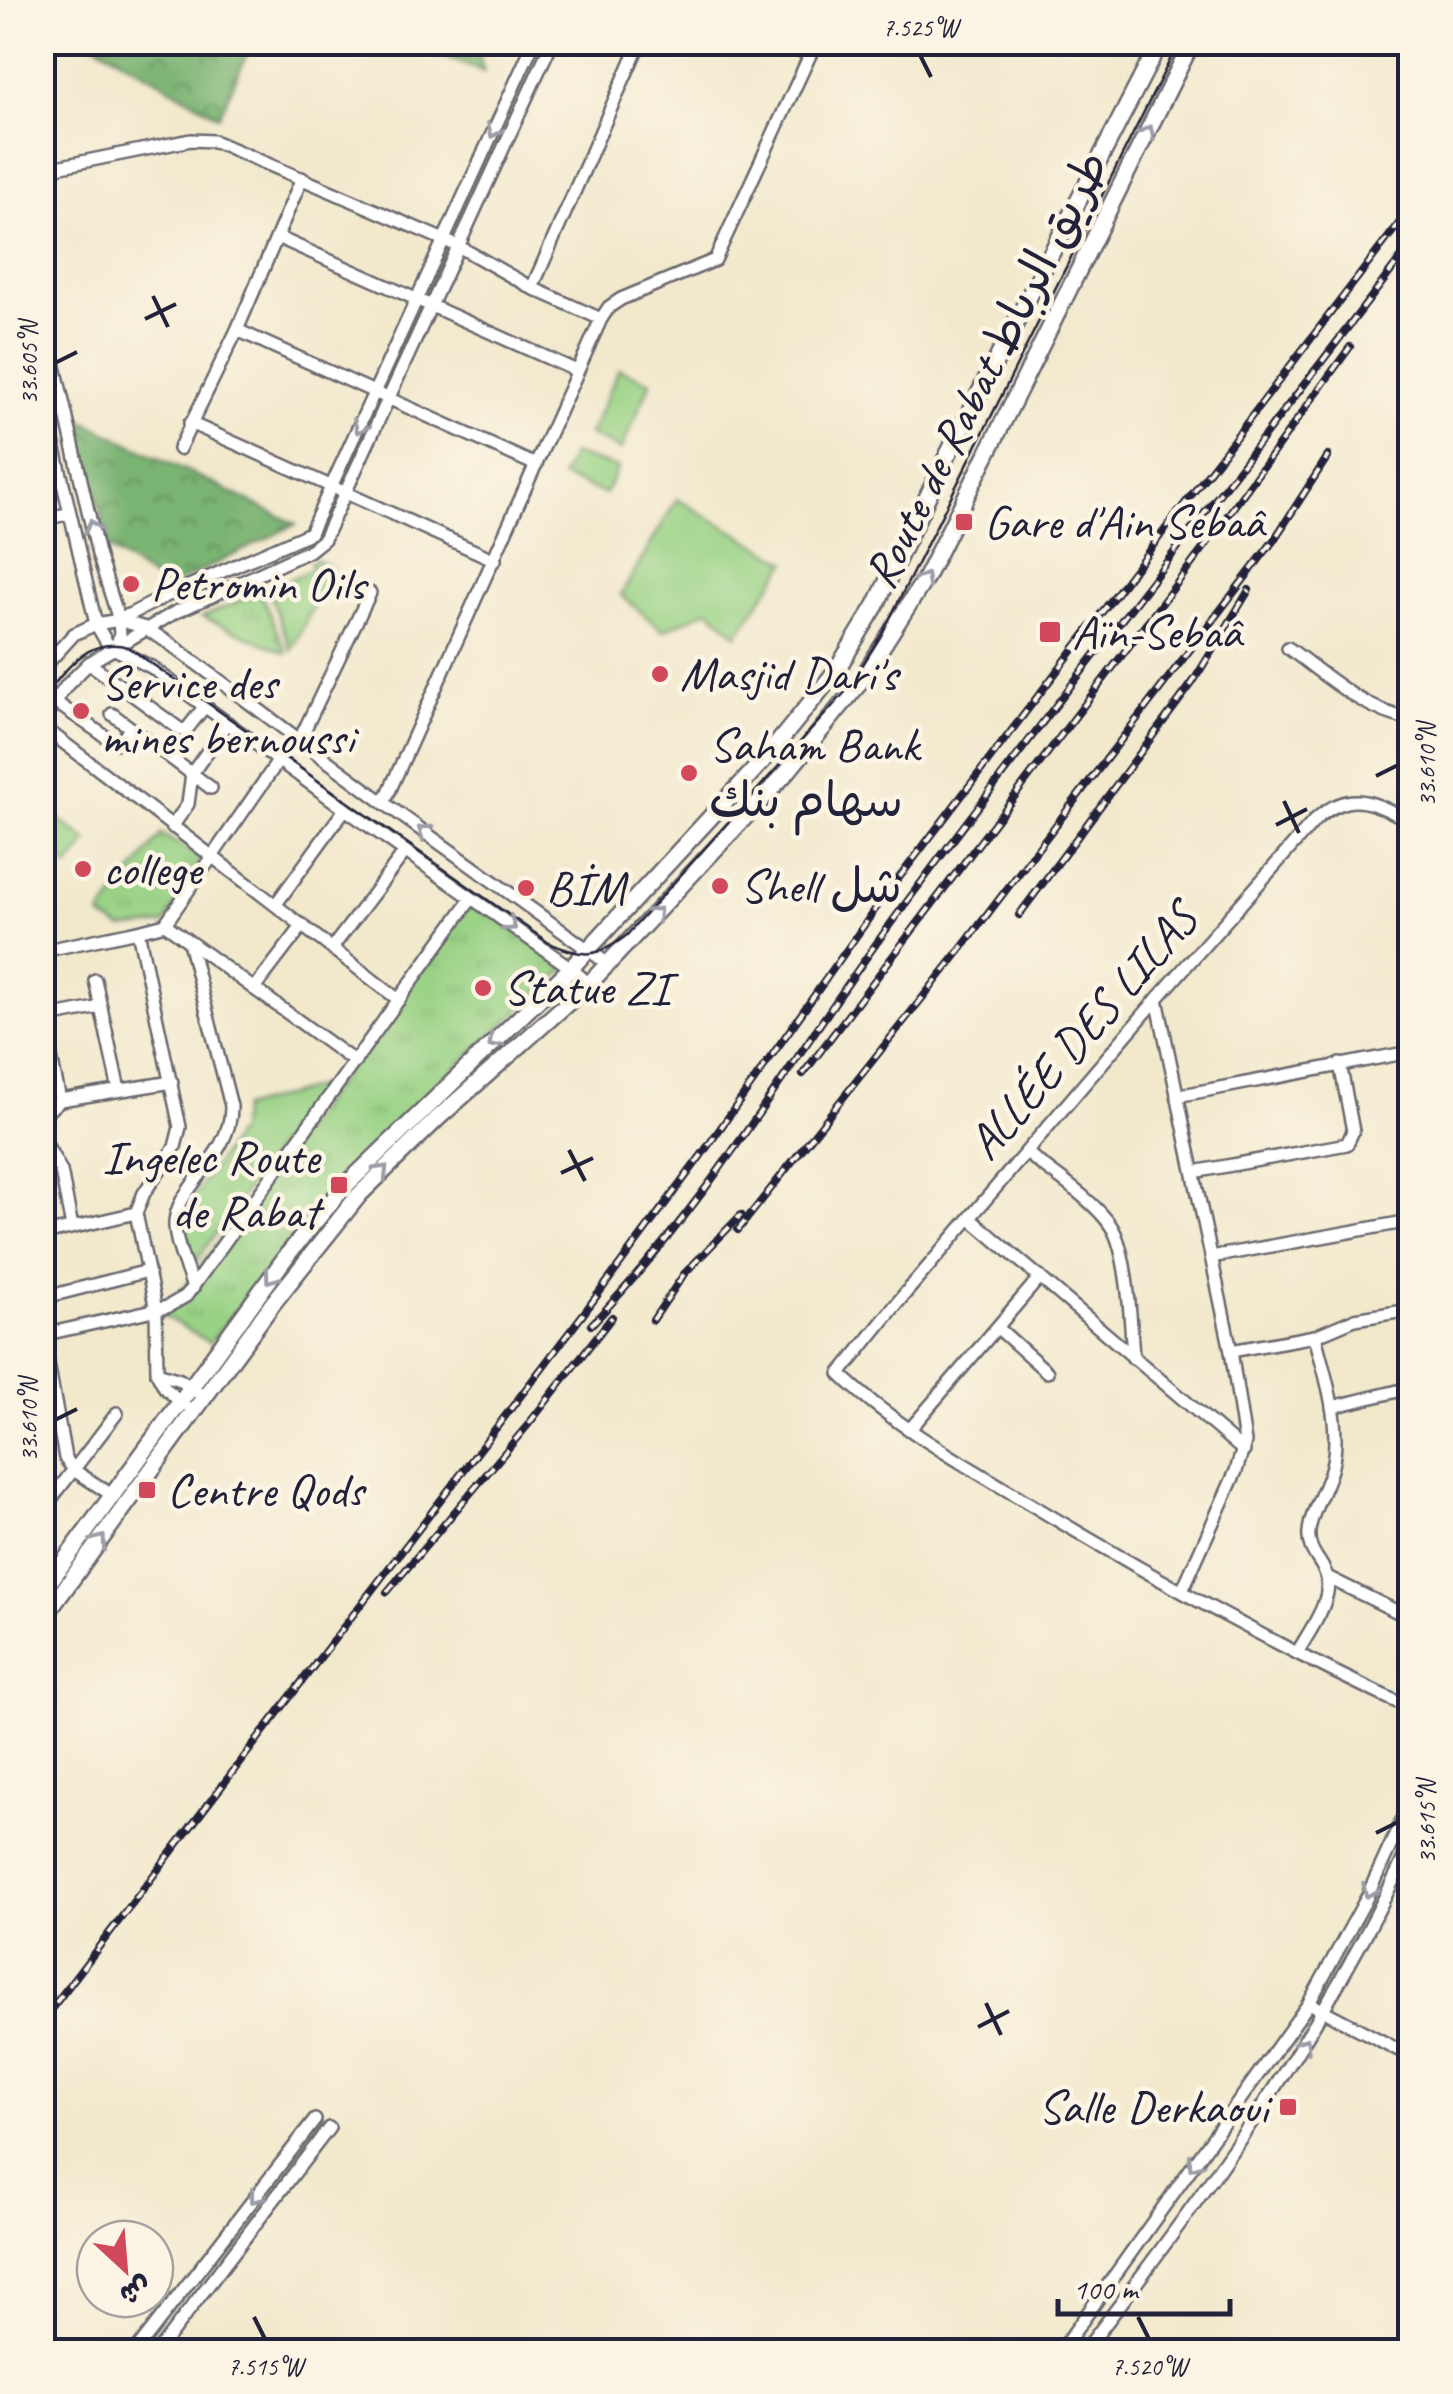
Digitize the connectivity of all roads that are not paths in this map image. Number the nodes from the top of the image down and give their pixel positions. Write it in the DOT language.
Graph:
graph roads {
  1 [pos="534,42"];
  2 [pos="552,42"];
  3 [pos="640,42"];
  4 [pos="781,42"];
  5 [pos="816,42"];
  6 [pos="1160,42"];
  7 [pos="1192,42"];
  8 [pos="810,56"];
  9 [pos="42,170"];
  10 [pos="302,178"];
  11 [pos="277,238"];
  12 [pos="445,240"];
  13 [pos="458,246"];
  14 [pos="532,288"];
  15 [pos="417,300"];
  16 [pos="432,306"];
  17 [pos="42,310"];
  18 [pos="600,319"];
  19 [pos="236,330"];
  20 [pos="577,371"];
  21 [pos="42,394"];
  22 [pos="375,394"];
  23 [pos="390,400"];
  24 [pos="190,423"];
  25 [pos="179,449"];
  26 [pos="536,465"];
  27 [pos="332,487"];
  28 [pos="346,494"];
  29 [pos="68,514"];
  30 [pos="42,519"];
  31 [pos="494,560"];
  32 [pos="370,592"];
  33 [pos="119,620"];
  34 [pos="96,624"];
  35 [pos="145,628"];
  36 [pos="1288,648"];
  37 [pos="115,650"];
  38 [pos="89,663"];
  39 [pos="42,669"];
  40 [pos="56,702"];
  41 [pos="205,706"];
  42 [pos="112,714"];
  43 [pos="1410,720"];
  44 [pos="42,723"];
  45 [pos="228,723"];
  46 [pos="130,728"];
  47 [pos="300,738"];
  48 [pos="279,760"];
  49 [pos="192,773"];
  50 [pos="211,788"];
  51 [pos="384,804"];
  52 [pos="345,809"];
  53 [pos="1410,821"];
  54 [pos="172,827"];
  55 [pos="405,852"];
  56 [pos="211,856"];
  57 [pos="472,898"];
  58 [pos="276,904"];
  59 [pos="165,924"];
  60 [pos="303,925"];
  61 [pos="138,931"];
  62 [pos="189,942"];
  63 [pos="332,948"];
  64 [pos="588,949"];
  65 [pos="42,951"];
  66 [pos="608,964"];
  67 [pos="572,968"];
  68 [pos="95,980"];
  69 [pos="589,984"];
  70 [pos="254,989"];
  71 [pos="1158,999"];
  72 [pos="399,1000"];
  73 [pos="101,1007"];
  74 [pos="43,1017"];
  75 [pos="1410,1052"];
  76 [pos="355,1062"];
  77 [pos="1340,1064"];
  78 [pos="172,1082"];
  79 [pos="119,1090"];
  80 [pos="1177,1096"];
  81 [pos="60,1100"];
  82 [pos="42,1116"];
  83 [pos="42,1137"];
  84 [pos="1027,1153"];
  85 [pos="1194,1172"];
  86 [pos="136,1214"];
  87 [pos="971,1219"];
  88 [pos="1410,1221"];
  89 [pos="42,1227"];
  90 [pos="72,1228"];
  91 [pos="1211,1257"];
  92 [pos="148,1271"];
  93 [pos="1040,1277"];
  94 [pos="194,1288"];
  95 [pos="42,1298"];
  96 [pos="156,1310"];
  97 [pos="1410,1310"];
  98 [pos="998,1328"];
  99 [pos="43,1335"];
  100 [pos="1314,1336"];
  101 [pos="1231,1351"];
  102 [pos="1133,1358"];
  103 [pos="1047,1372"];
  104 [pos="158,1373"];
  105 [pos="1410,1388"];
  106 [pos="198,1393"];
  107 [pos="1332,1407"];
  108 [pos="188,1408"];
  109 [pos="117,1413"];
  110 [pos="911,1428"];
  111 [pos="1244,1451"];
  112 [pos="75,1472"];
  113 [pos="119,1500"];
  114 [pos="42,1511"];
  115 [pos="1327,1577"];
  116 [pos="1182,1591"];
  117 [pos="42,1592"];
  118 [pos="1408,1617"];
  119 [pos="42,1620"];
  120 [pos="1298,1653"];
  121 [pos="1410,1708"];
  122 [pos="1410,1803"];
  123 [pos="1410,1845"];
  124 [pos="1310,2003"];
  125 [pos="1326,2011"];
  126 [pos="1410,2056"];
  127 [pos="316,2120"];
  128 [pos="329,2128"];
  129 [pos="136,2352"];
  130 [pos="157,2352"];
  131 [pos="1060,2352"];
  132 [pos="1084,2352"];
  1 -- 12 [label="street, one-way"];
  2 -- 13 [label="street"];
  3 -- 14 [label="street"];
  4 -- 8 [label="street"];
  5 -- 8 [label="street"];
  6 -- 64 [label="main road, Route de Rabat طريق الرباط"];
  66 -- 7 [label="main road, Route de Rabat طريق الرباط, one-way"];
  8 -- 18 [label="street"];
  9 -- 10 [label="street"];
  10 -- 11 [label="street"];
  10 -- 12 [label="street"];
  11 -- 15 [label="street"];
  11 -- 19 [label="street"];
  12 -- 13 [label="street"];
  12 -- 15 [label="street"];
  13 -- 14 [label="street"];
  13 -- 16 [label="street"];
  14 -- 18 [label="street"];
  15 -- 16 [label="street"];
  15 -- 22 [label="street"];
  16 -- 20 [label="street"];
  16 -- 23 [label="street"];
  33 -- 17 [label="street, one-way"];
  18 -- 20 [label="street"];
  19 -- 22 [label="street"];
  19 -- 24 [label="street"];
  20 -- 26 [label="street"];
  21 -- 29 [label="street"];
  22 -- 23 [label="street"];
  22 -- 27 [label="street, one-way"];
  23 -- 26 [label="street"];
  23 -- 28 [label="street"];
  24 -- 25 [label="street"];
  24 -- 27 [label="street"];
  26 -- 31 [label="street"];
  27 -- 28 [label="street"];
  27 -- 33 [label="street"];
  28 -- 31 [label="street"];
  28 -- 35 [label="street"];
  29 -- 30 [label="street"];
  29 -- 34 [label="street"];
  31 -- 51 [label="street"];
  32 -- 47 [label="street"];
  33 -- 34 [label="street"];
  33 -- 35 [label="street"];
  33 -- 37 [label="street"];
  34 -- 37 [label="street"];
  34 -- 39 [label="street"];
  35 -- 37 [label="street"];
  35 -- 47 [label="street"];
  36 -- 43 [label="street"];
  37 -- 38 [label="street"];
  37 -- 41 [label="street"];
  38 -- 40 [label="street"];
  38 -- 41 [label="street"];
  40 -- 44 [label="street"];
  40 -- 46 [label="street"];
  41 -- 45 [label="street"];
  42 -- 46 [label="street"];
  44 -- 54 [label="street"];
  45 -- 48 [label="street"];
  45 -- 49 [label="street"];
  46 -- 49 [label="street"];
  47 -- 51 [label="street"];
  48 -- 52 [label="street"];
  48 -- 56 [label="street"];
  49 -- 50 [label="street"];
  49 -- 54 [label="street"];
  64 -- 51 [label="street, one-way"];
  52 -- 55 [label="street"];
  52 -- 58 [label="street"];
  53 -- 71 [label="street, ALLÉE DES LILAS"];
  54 -- 56 [label="street"];
  55 -- 57 [label="street"];
  55 -- 63 [label="street"];
  56 -- 58 [label="street"];
  56 -- 59 [label="street"];
  57 -- 67 [label="street, one-way"];
  57 -- 72 [label="street"];
  58 -- 60 [label="street"];
  59 -- 61 [label="street"];
  59 -- 62 [label="street"];
  60 -- 63 [label="street"];
  60 -- 70 [label="street"];
  61 -- 65 [label="street"];
  61 -- 78 [label="street"];
  62 -- 70 [label="street"];
  62 -- 94 [label="street"];
  63 -- 72 [label="street"];
  64 -- 66 [label="street"];
  64 -- 67 [label="main road, Route de Rabat طريق الرباط"];
  66 -- 69 [label="main road, Route de Rabat طريق الرباط"];
  67 -- 69 [label="street"];
  67 -- 106 [label="main road, Route de Rabat طريق الرباط, one-way"];
  68 -- 73 [label="street"];
  106 -- 69 [label="main road, Route de Rabat طريق الرباط, one-way"];
  70 -- 76 [label="street"];
  71 -- 80 [label="street"];
  71 -- 84 [label="street, ALLÉE DES LILAS"];
  72 -- 76 [label="street"];
  73 -- 74 [label="street"];
  73 -- 79 [label="street"];
  74 -- 81 [label="street"];
  75 -- 77 [label="street"];
  76 -- 94 [label="street"];
  77 -- 80 [label="street"];
  77 -- 85 [label="street"];
  78 -- 79 [label="street"];
  78 -- 86 [label="street"];
  79 -- 81 [label="street"];
  80 -- 85 [label="street"];
  81 -- 82 [label="street"];
  83 -- 90 [label="street"];
  84 -- 87 [label="street, ALLÉE DES LILAS"];
  84 -- 102 [label="street"];
  85 -- 91 [label="street"];
  86 -- 90 [label="street"];
  86 -- 92 [label="street"];
  87 -- 93 [label="street"];
  87 -- 110 [label="street, ALLÉE DES LILAS"];
  88 -- 91 [label="street"];
  89 -- 90 [label="street"];
  91 -- 101 [label="street"];
  92 -- 95 [label="street"];
  92 -- 96 [label="street"];
  93 -- 98 [label="street"];
  93 -- 102 [label="street"];
  94 -- 96 [label="street"];
  96 -- 99 [label="street"];
  96 -- 104 [label="street"];
  97 -- 100 [label="street"];
  98 -- 103 [label="street"];
  98 -- 110 [label="street"];
  99 -- 112 [label="street"];
  100 -- 101 [label="street"];
  100 -- 107 [label="street"];
  101 -- 111 [label="street"];
  102 -- 111 [label="street"];
  104 -- 106 [label="street"];
  104 -- 108 [label="street"];
  105 -- 107 [label="street"];
  106 -- 108 [label="main road, Route de Rabat طريق الرباط"];
  107 -- 115 [label="street"];
  108 -- 113 [label="main road, Route de Rabat طريق الرباط"];
  109 -- 112 [label="street"];
  110 -- 116 [label="street"];
  111 -- 116 [label="street"];
  112 -- 113 [label="street"];
  112 -- 114 [label="street"];
  113 -- 117 [label="main road, Route de Rabat طريق الرباط"];
  119 -- 113 [label="main road, Route de Rabat طريق الرباط, one-way"];
  115 -- 118 [label="street"];
  115 -- 120 [label="street"];
  116 -- 120 [label="street"];
  120 -- 121 [label="street"];
  122 -- 124 [label="street, one-way"];
  123 -- 125 [label="street"];
  124 -- 125 [label="street"];
  124 -- 131 [label="street, one-way"];
  125 -- 126 [label="street"];
  132 -- 125 [label="street, one-way"];
  127 -- 129 [label="street, one-way"];
  128 -- 130 [label="street"];
}
